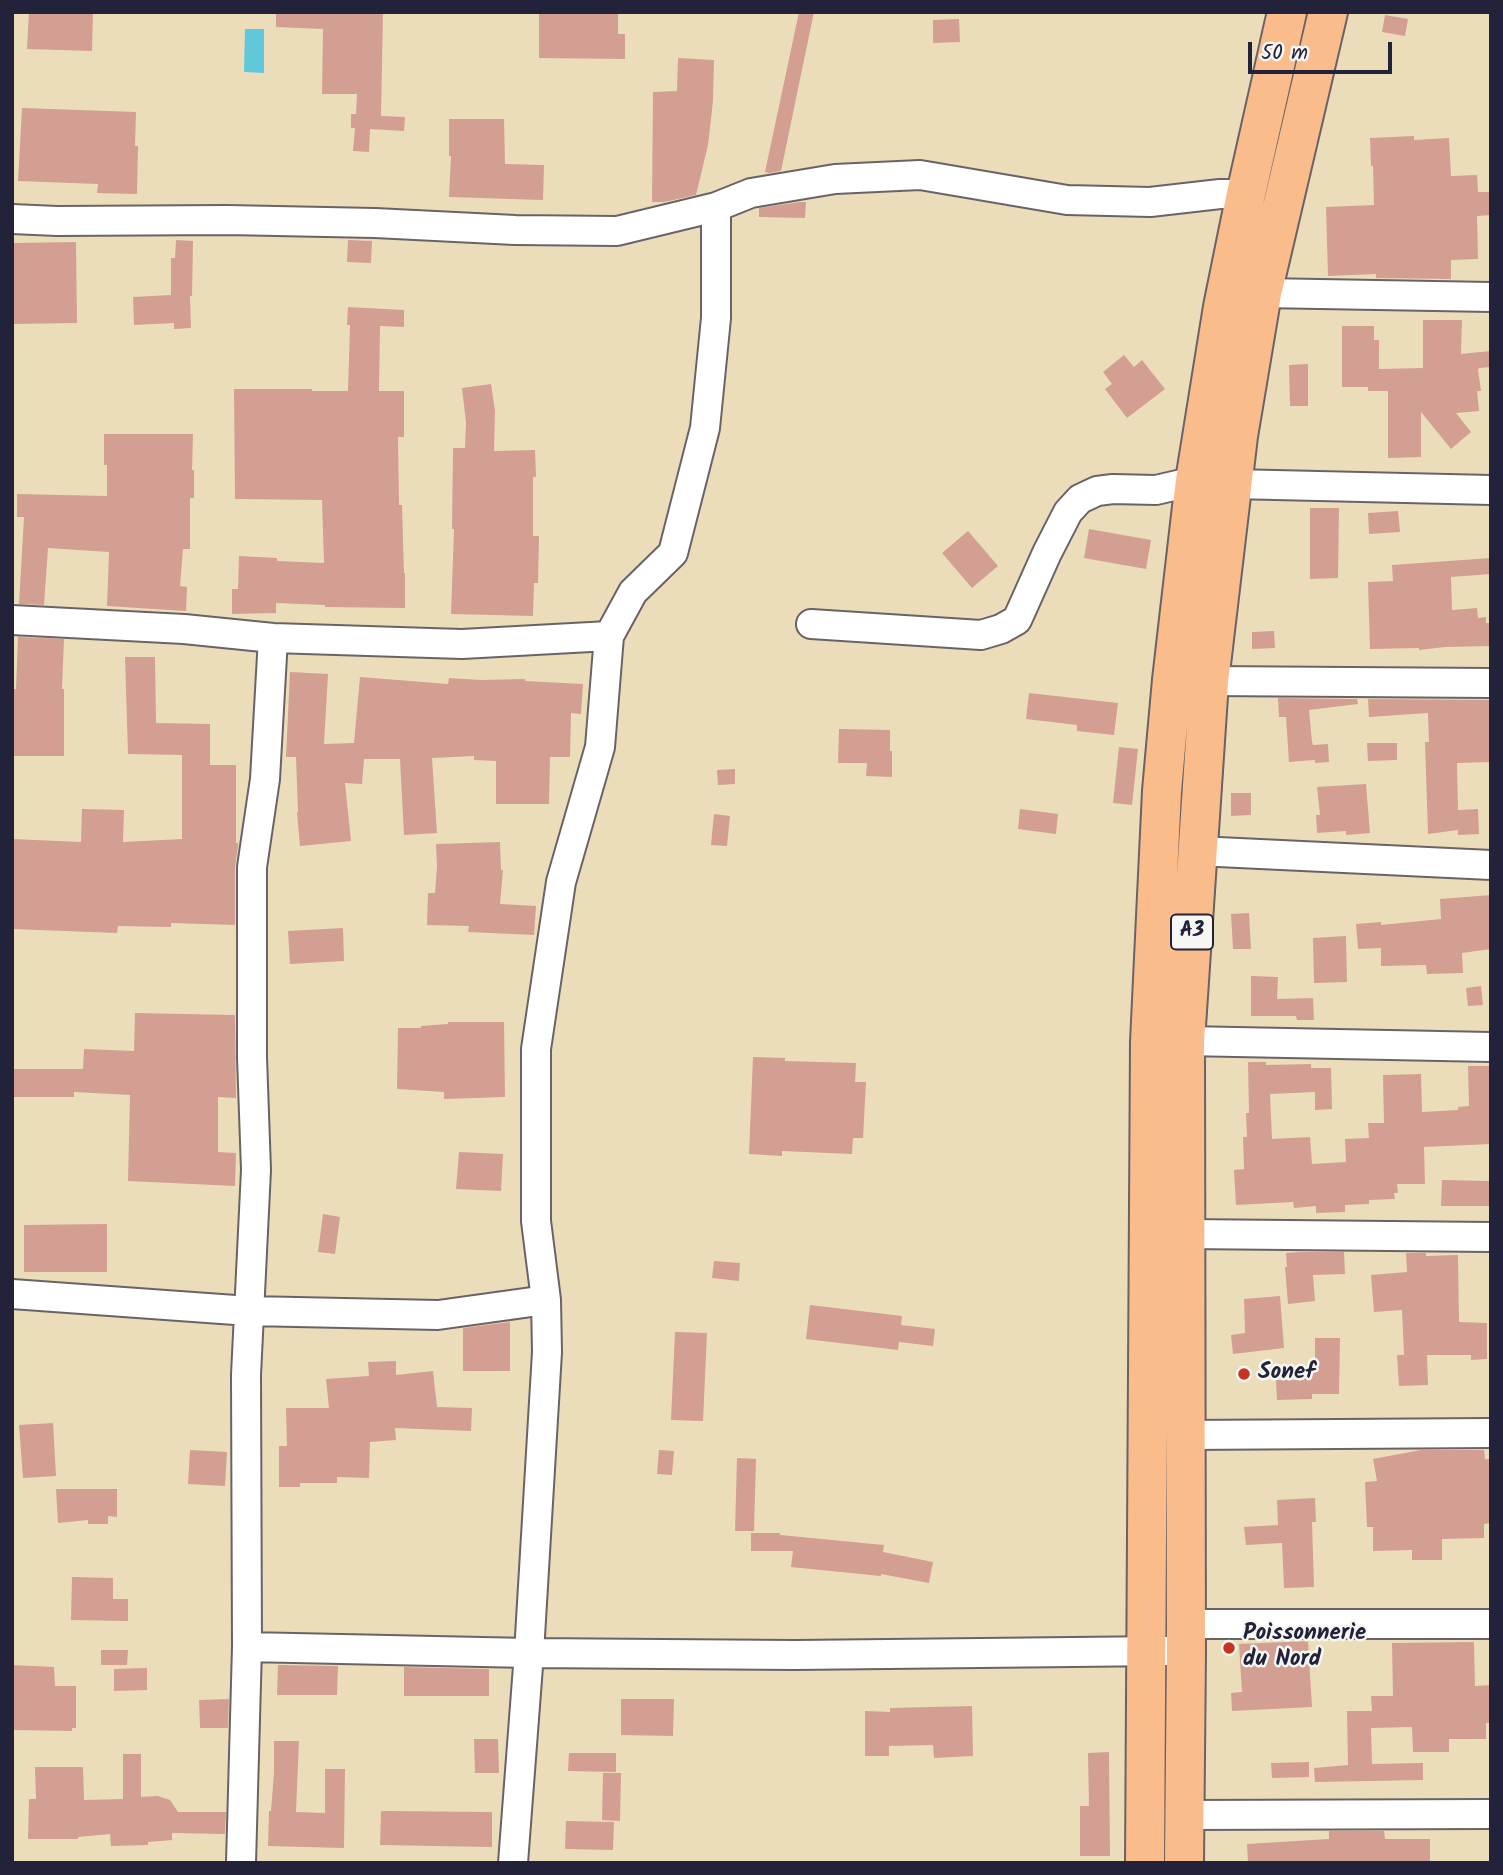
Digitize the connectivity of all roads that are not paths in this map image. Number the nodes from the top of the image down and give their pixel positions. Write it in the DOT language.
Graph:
graph roads {
  1 [pos="1287,12"];
  2 [pos="1323,13"];
  3 [pos="1289,179"];
  4 [pos="1249,183"];
  5 [pos="716,207"];
  6 [pos="12,219"];
  7 [pos="1262,293"];
  8 [pos="1491,297"];
  9 [pos="1214,482"];
  10 [pos="1491,490"];
  11 [pos="12,620"];
  12 [pos="811,624"];
  13 [pos="609,636"];
  14 [pos="273,638"];
  15 [pos="1209,681"];
  16 [pos="1491,683"];
  17 [pos="1197,851"];
  18 [pos="1491,865"];
  19 [pos="1185,1041"];
  20 [pos="1491,1047"];
  21 [pos="1167,1109"];
  22 [pos="1186,1234"];
  23 [pos="1491,1237"];
  24 [pos="12,1294"];
  25 [pos="546,1300"];
  26 [pos="249,1311"];
  27 [pos="1491,1433"];
  28 [pos="1186,1435"];
  29 [pos="1491,1624"];
  30 [pos="1186,1638"];
  31 [pos="247,1647"];
  32 [pos="1147,1651"];
  33 [pos="529,1653"];
  34 [pos="1491,1814"];
  35 [pos="1186,1815"];
  36 [pos="241,1863"];
  37 [pos="513,1863"];
  38 [pos="1145,1863"];
  39 [pos="1185,1863"];
  1 -- 4 [label="highway, A3"];
  2 -- 3 [label="highway, A3"];
  3 -- 4 [label="highway"];
  3 -- 7 [label="highway, A3"];
  4 -- 5 [label="street"];
  4 -- 9 [label="highway, A3"];
  5 -- 6 [label="street"];
  5 -- 13 [label="street"];
  7 -- 8 [label="street"];
  7 -- 9 [label="highway, A3"];
  9 -- 10 [label="street"];
  9 -- 12 [label="street"];
  9 -- 15 [label="highway, A3"];
  9 -- 21 [label="highway, A3"];
  11 -- 14 [label="street"];
  13 -- 14 [label="street"];
  13 -- 25 [label="street"];
  14 -- 26 [label="street"];
  15 -- 16 [label="street"];
  15 -- 17 [label="highway, A3"];
  17 -- 18 [label="street"];
  17 -- 19 [label="highway, A3"];
  19 -- 20 [label="street"];
  19 -- 21 [label="highway, A3"];
  21 -- 22 [label="highway, A3"];
  21 -- 32 [label="highway, A3"];
  22 -- 23 [label="street"];
  22 -- 28 [label="highway, A3"];
  24 -- 26 [label="street"];
  25 -- 26 [label="street"];
  25 -- 33 [label="street"];
  26 -- 31 [label="street"];
  27 -- 28 [label="street"];
  28 -- 30 [label="highway, A3"];
  29 -- 30 [label="street"];
  30 -- 32 [label="street"];
  30 -- 35 [label="highway, A3"];
  31 -- 33 [label="street"];
  31 -- 36 [label="street"];
  32 -- 33 [label="street"];
  32 -- 38 [label="highway, A3"];
  33 -- 37 [label="street"];
  34 -- 35 [label="street"];
  35 -- 39 [label="highway, A3"];
}
